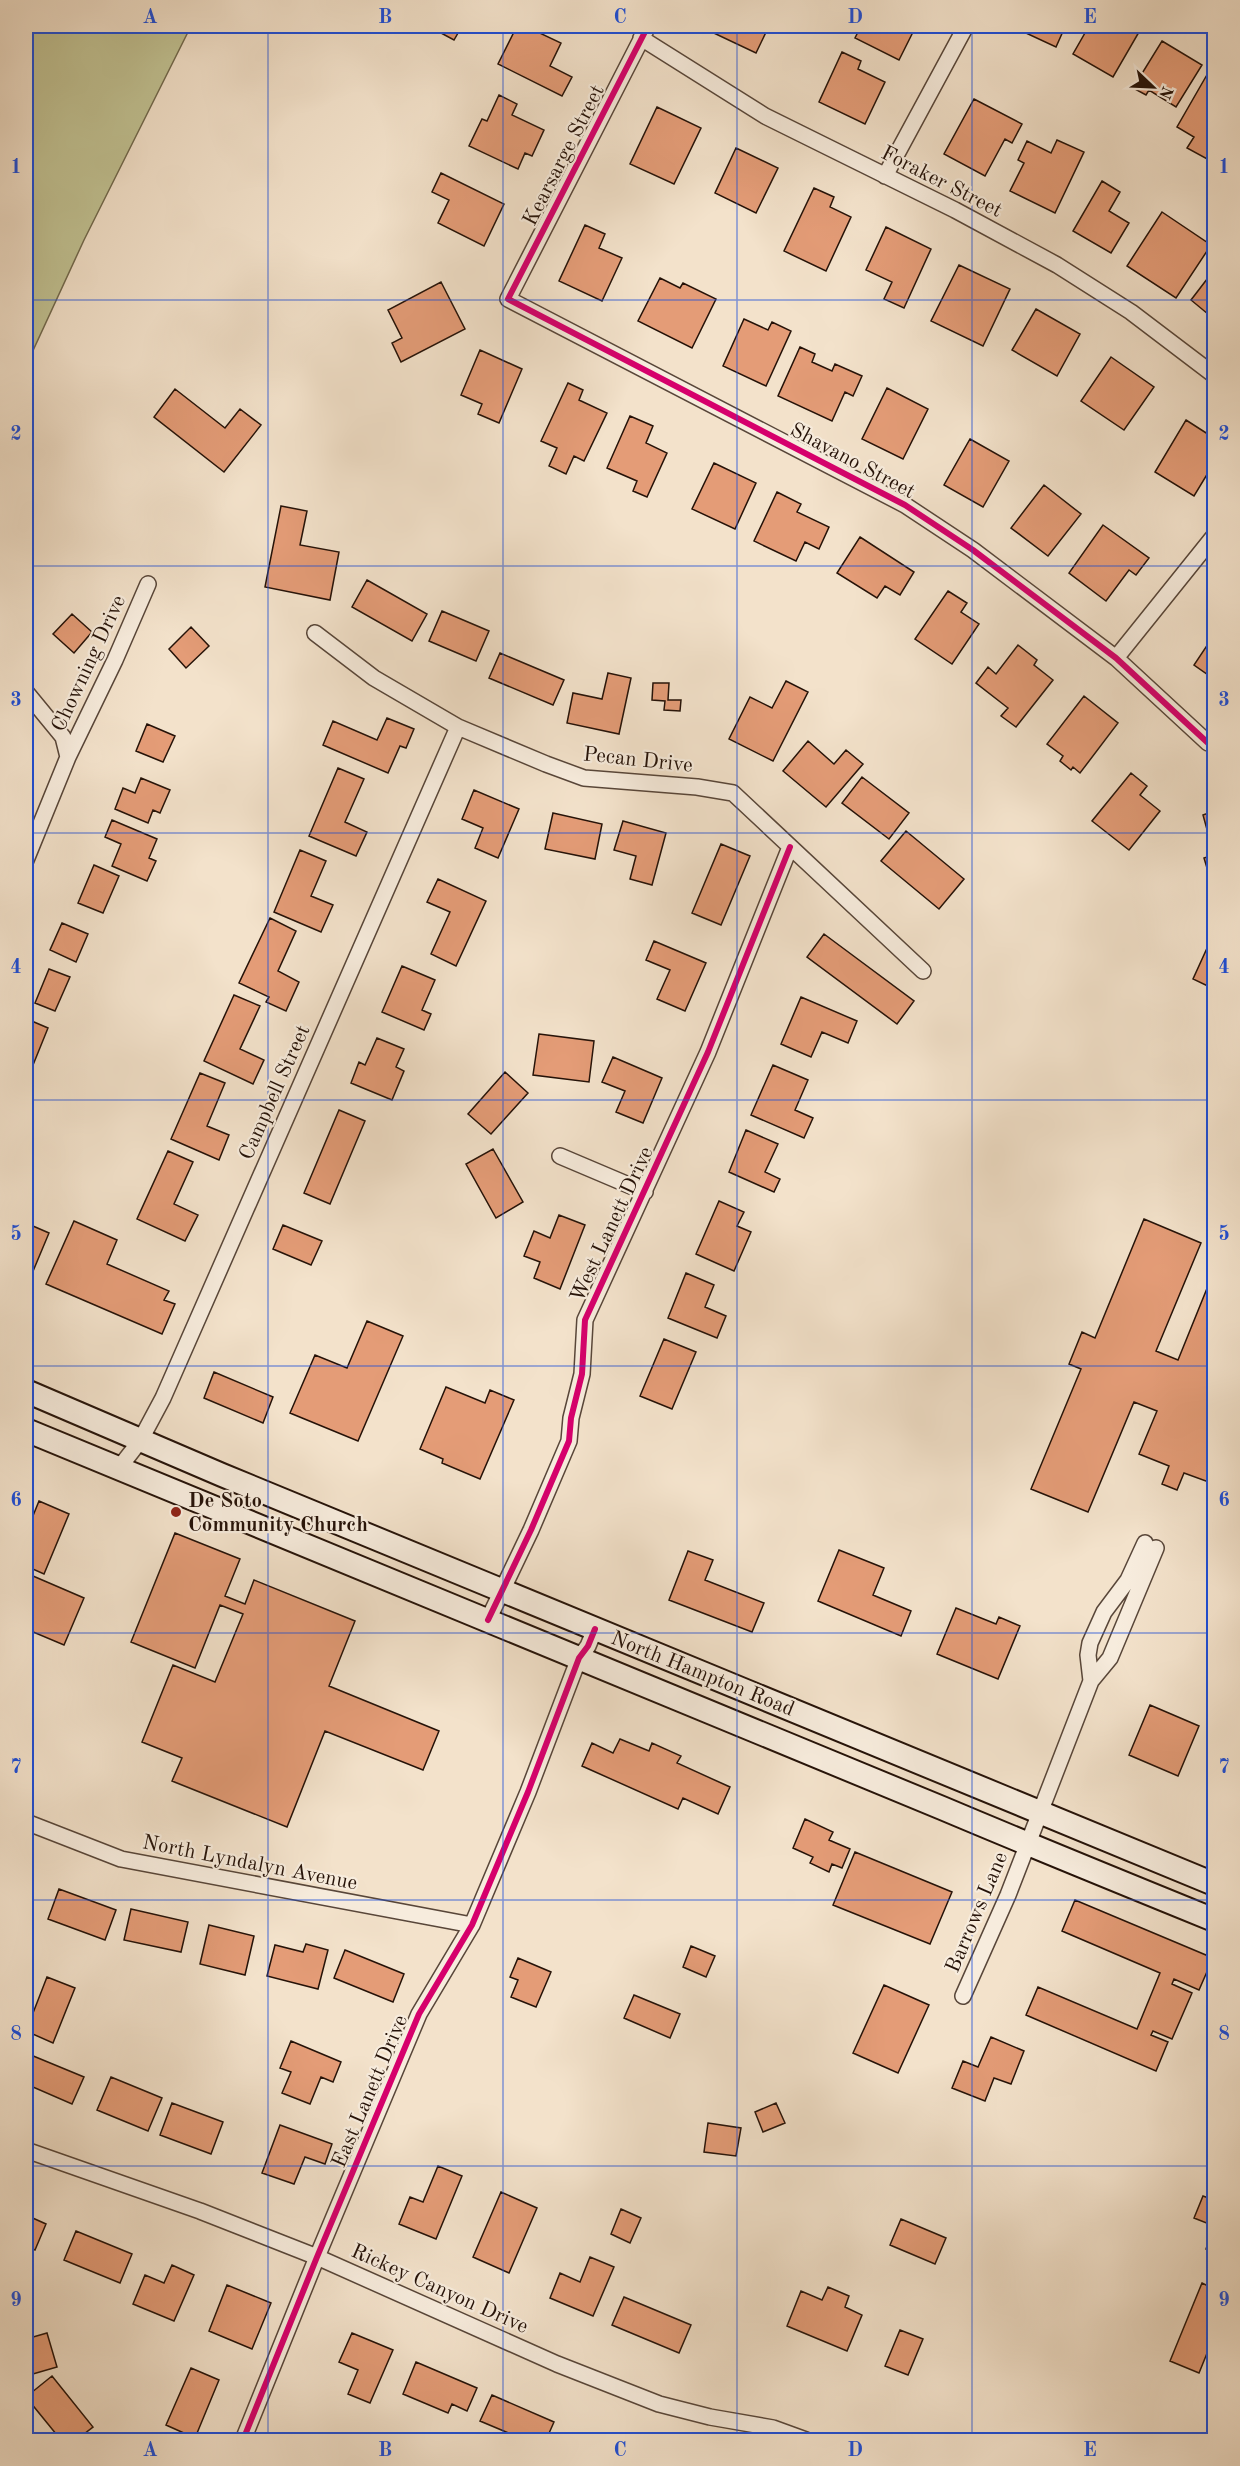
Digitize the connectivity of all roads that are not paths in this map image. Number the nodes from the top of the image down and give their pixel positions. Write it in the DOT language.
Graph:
graph roads {
  1 [pos="966,26"];
  2 [pos="645,32"];
  3 [pos="885,176"];
  4 [pos="508,299"];
  5 [pos="1215,375"];
  6 [pos="1215,536"];
  7 [pos="148,584"];
  8 [pos="315,633"];
  9 [pos="1116,658"];
  10 [pos="26,692"];
  11 [pos="458,727"];
  12 [pos="1208,743"];
  13 [pos="68,757"];
  14 [pos="790,847"];
  15 [pos="26,860"];
  16 [pos="922,971"];
  17 [pos="560,1156"];
  18 [pos="645,1192"];
  19 [pos="26,1391"];
  20 [pos="26,1430"];
  21 [pos="140,1441"];
  22 [pos="119,1468"];
  23 [pos="246,1485"];
  24 [pos="233,1515"];
  25 [pos="423,1558"];
  26 [pos="410,1588"];
  27 [pos="503,1591"];
  28 [pos="488,1620"];
  29 [pos="595,1629"];
  30 [pos="579,1658"];
  31 [pos="1091,1681"];
  32 [pos="1041,1812"];
  33 [pos="26,1823"];
  34 [pos="1095,1834"];
  35 [pos="1027,1845"];
  36 [pos="1083,1866"];
  37 [pos="1215,1884"];
  38 [pos="1215,1920"];
  39 [pos="472,1925"];
  40 [pos="963,1996"];
  41 [pos="26,2150"];
  42 [pos="317,2257"];
  43 [pos="243,2440"];
  44 [pos="806,2440"];
  1 -- 3 [label="street"];
  2 -- 3 [label="street, Foraker Street"];
  2 -- 4 [label="street, Kearsarge Street"];
  3 -- 5 [label="street, Foraker Street"];
  4 -- 9 [label="street, Shavano Street"];
  6 -- 9 [label="street"];
  7 -- 13 [label="street, Chowning Drive"];
  8 -- 11 [label="street, Pecan Drive"];
  9 -- 12 [label="street, Shavano Street"];
  10 -- 13 [label="street"];
  11 -- 14 [label="street, Pecan Drive"];
  11 -- 21 [label="street, Campbell Street"];
  13 -- 15 [label="street, Chowning Drive"];
  14 -- 16 [label="street, Pecan Drive"];
  14 -- 18 [label="street, West Lanett Drive"];
  17 -- 18 [label="street"];
  18 -- 27 [label="street, West Lanett Drive"];
  19 -- 21 [label="main road, North Hampton Road"];
  20 -- 22 [label="main road, North Hampton Road"];
  21 -- 22 [label="street, Campbell Street"];
  21 -- 23 [label="main road, North Hampton Road"];
  22 -- 24 [label="main road, North Hampton Road"];
  23 -- 24 [label="main road"];
  23 -- 25 [label="main road, North Hampton Road"];
  24 -- 26 [label="main road, North Hampton Road"];
  25 -- 26 [label="main road"];
  25 -- 27 [label="main road, North Hampton Road"];
  26 -- 28 [label="main road, North Hampton Road"];
  27 -- 28 [label="street, West Lanett Drive"];
  27 -- 29 [label="main road, North Hampton Road"];
  28 -- 30 [label="main road, North Hampton Road"];
  29 -- 30 [label="street, East Lanett Drive"];
  29 -- 32 [label="main road, North Hampton Road"];
  30 -- 35 [label="main road, North Hampton Road"];
  30 -- 39 [label="street, East Lanett Drive"];
  31 -- 31 [label="street"];
  31 -- 32 [label="street, Barrows Lane"];
  32 -- 34 [label="main road, North Hampton Road"];
  32 -- 35 [label="street, Barrows Lane"];
  33 -- 39 [label="street, North Lyndalyn Avenue"];
  34 -- 36 [label="main road"];
  34 -- 37 [label="main road, North Hampton Road"];
  35 -- 36 [label="main road, North Hampton Road"];
  35 -- 40 [label="street, Barrows Lane"];
  36 -- 38 [label="main road, North Hampton Road"];
  39 -- 42 [label="street, East Lanett Drive"];
  41 -- 42 [label="street, Rickey Canyon Drive"];
  42 -- 43 [label="street, East Lanett Drive"];
  42 -- 44 [label="street, Rickey Canyon Drive"];
}
